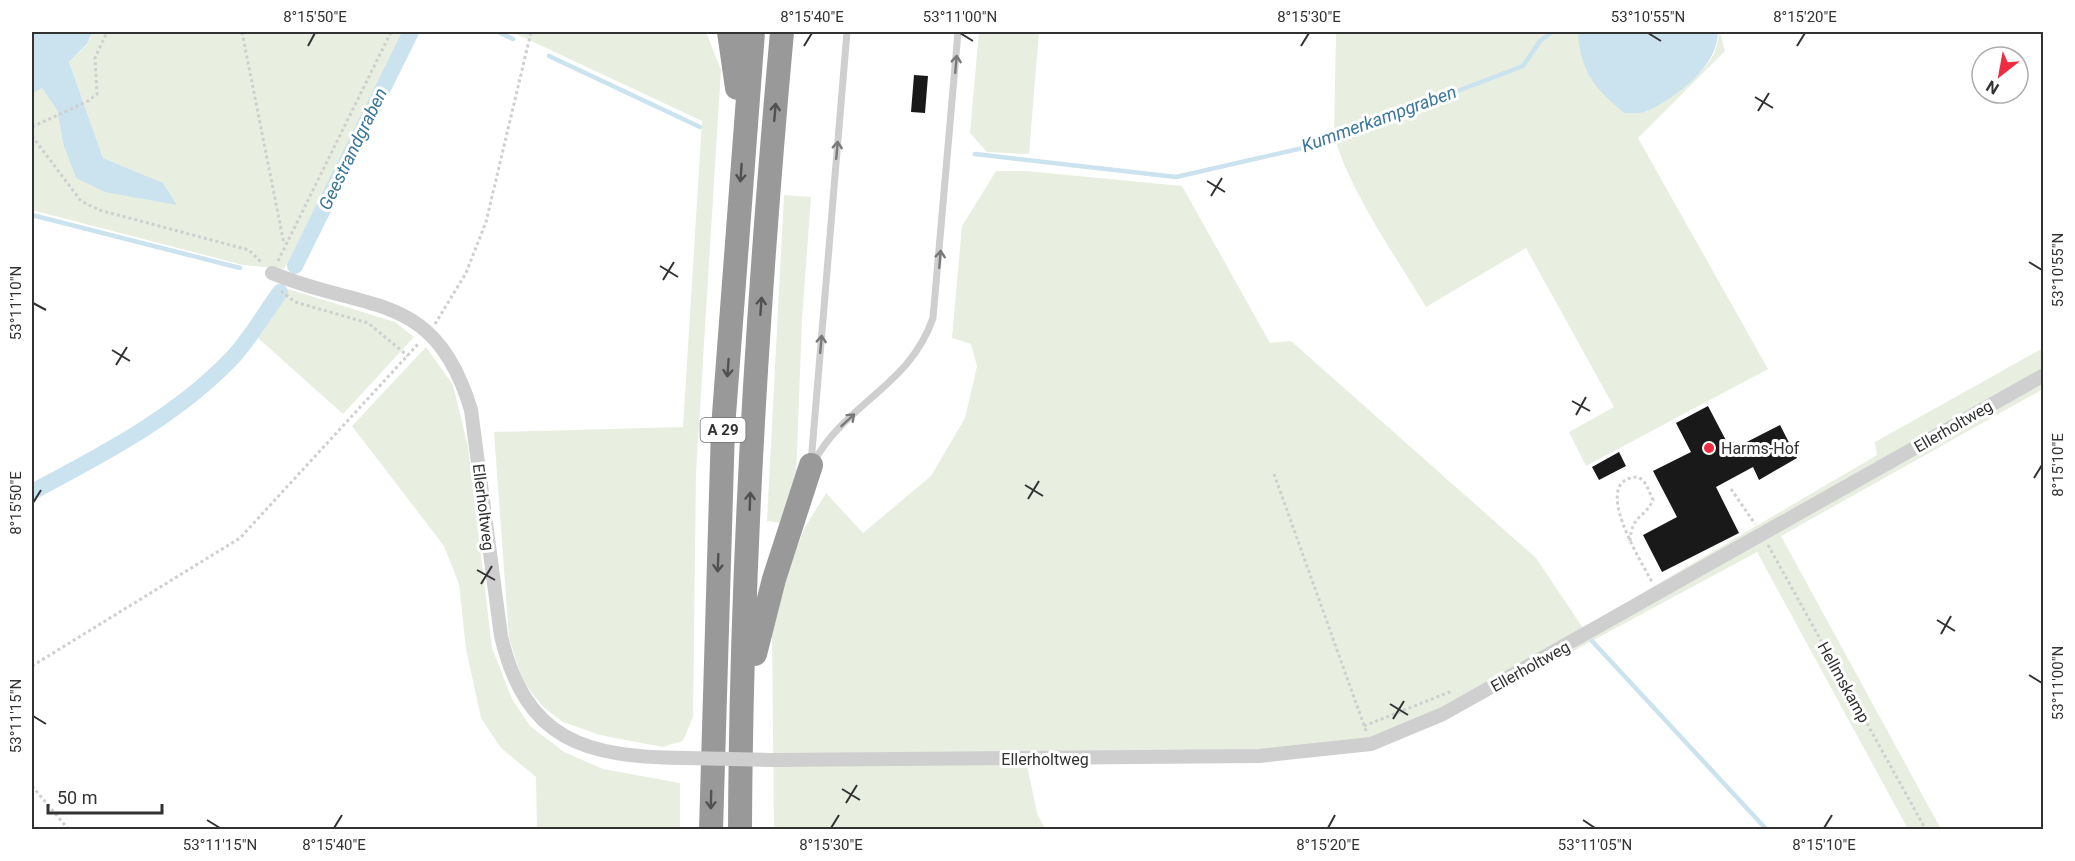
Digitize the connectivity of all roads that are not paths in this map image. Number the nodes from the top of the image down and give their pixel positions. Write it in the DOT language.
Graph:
graph roads {
  1 [pos="729,32"];
  2 [pos="753,32"];
  3 [pos="782,32"];
  4 [pos="847,32"];
  5 [pos="958,32"];
  6 [pos="743,145"];
  7 [pos="274,274"];
  8 [pos="2043,375"];
  9 [pos="811,465"];
  10 [pos="741,727"];
  11 [pos="711,830"];
  12 [pos="740,830"];
  1 -- 6 [label="highway"];
  2 -- 6 [label="highway, A 29"];
  10 -- 3 [label="highway, A 29, one-way"];
  9 -- 4 [label="lane, one-way"];
  9 -- 5 [label="lane, one-way"];
  6 -- 11 [label="highway, A 29, one-way"];
  7 -- 8 [label="street, Ellerholtweg, bridge"];
  9 -- 10 [label="highway"];
  10 -- 12 [label="highway, A 29"];
}
